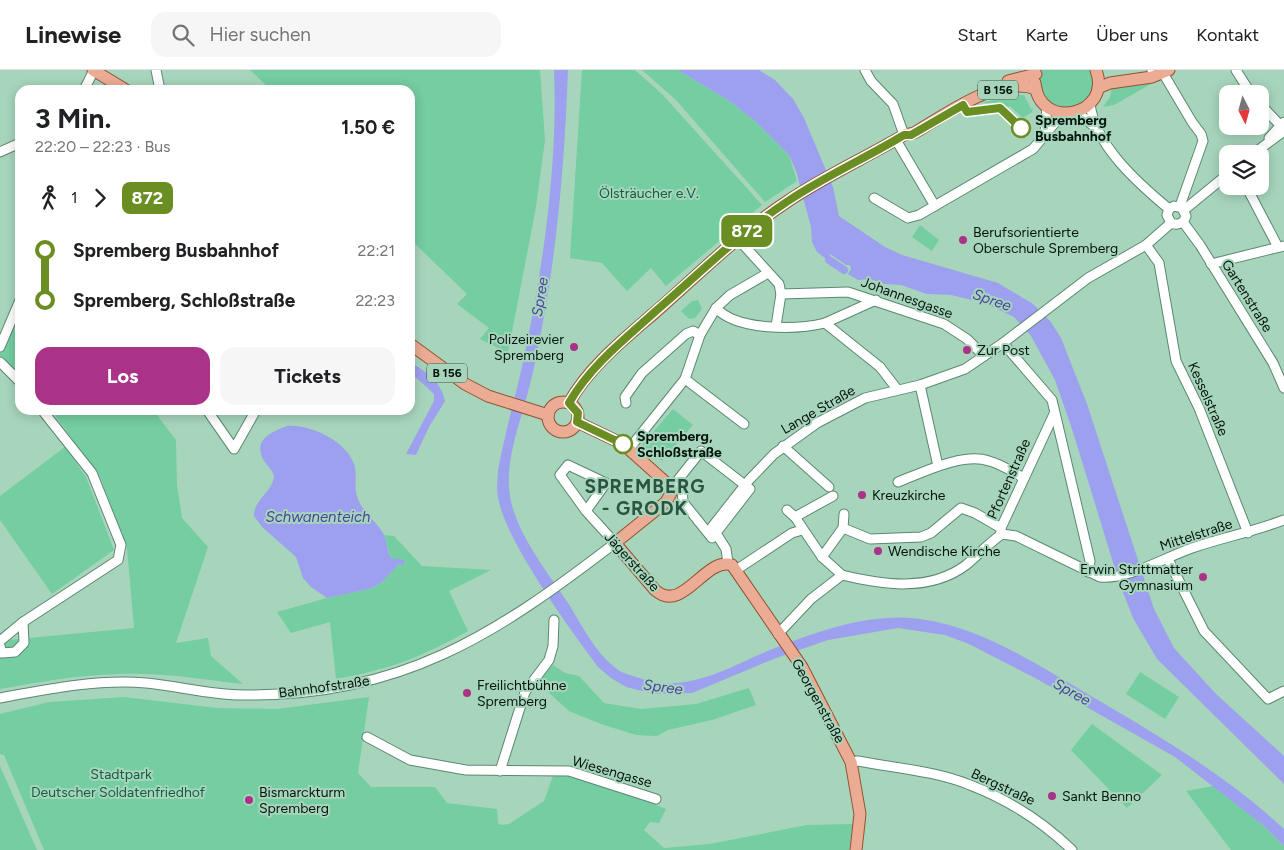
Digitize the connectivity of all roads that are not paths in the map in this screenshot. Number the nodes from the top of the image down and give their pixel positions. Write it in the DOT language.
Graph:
graph roads {
  1 [pos="94,70"];
  2 [pos="156,70"];
  3 [pos="865,70"];
  4 [pos="1236,70"];
  5 [pos="1158,71"];
  6 [pos="1037,72"];
  7 [pos="1097,72"];
  8 [pos="86,85"];
  9 [pos="118,85"];
  10 [pos="159,85"];
  11 [pos="1245,85"];
  12 [pos="1098,88"];
  13 [pos="1036,89"];
  14 [pos="1090,104"];
  15 [pos="1047,106"];
  16 [pos="1077,112"];
  17 [pos="1063,113"];
  18 [pos="1269,113"];
  19 [pos="1283,126"];
  20 [pos="1100,132"];
  21 [pos="1045,133"];
  22 [pos="901,137"];
  23 [pos="15,145"];
  24 [pos="1265,145"];
  25 [pos="0,152"];
  26 [pos="1219,181"];
  27 [pos="1251,195"];
  28 [pos="874,198"];
  29 [pos="935,206"];
  30 [pos="1182,208"];
  31 [pos="1169,209"];
  32 [pos="1183,222"];
  33 [pos="1171,223"];
  34 [pos="738,239"];
  35 [pos="1146,245"];
  36 [pos="1281,247"];
  37 [pos="1211,264"];
  38 [pos="768,273"];
  39 [pos="780,294"];
  40 [pos="876,300"];
  41 [pos="716,308"];
  42 [pos="15,312"];
  43 [pos="825,323"];
  44 [pos="776,326"];
  45 [pos="700,335"];
  46 [pos="1003,343"];
  47 [pos="0,347"];
  48 [pos="415,348"];
  49 [pos="984,356"];
  50 [pos="0,362"];
  51 [pos="15,377"];
  52 [pos="685,379"];
  53 [pos="920,385"];
  54 [pos="1284,388"];
  55 [pos="897,389"];
  56 [pos="569,403"];
  57 [pos="626,403"];
  58 [pos="1054,414"];
  59 [pos="46,415"];
  60 [pos="210,415"];
  61 [pos="253,415"];
  62 [pos="548,415"];
  63 [pos="577,422"];
  64 [pos="744,424"];
  65 [pos="782,446"];
  66 [pos="629,449"];
  67 [pos="938,466"];
  68 [pos="1024,478"];
  69 [pos="747,482"];
  70 [pos="898,482"];
  71 [pos="828,487"];
  72 [pos="833,496"];
  73 [pos="787,510"];
  74 [pos="586,511"];
  75 [pos="844,514"];
  76 [pos="795,517"];
  77 [pos="1284,520"];
  78 [pos="843,528"];
  79 [pos="802,530"];
  80 [pos="1001,531"];
  81 [pos="716,533"];
  82 [pos="1248,533"];
  83 [pos="615,543"];
  84 [pos="822,557"];
  85 [pos="1168,559"];
  86 [pos="733,566"];
  87 [pos="1088,572"];
  88 [pos="842,576"];
  89 [pos="554,620"];
  90 [pos="23,622"];
  91 [pos="780,637"];
  92 [pos="0,641"];
  93 [pos="0,646"];
  94 [pos="1284,691"];
  95 [pos="0,698"];
  96 [pos="367,737"];
  97 [pos="851,762"];
  98 [pos="500,771"];
  99 [pos="656,799"];
  100 [pos="856,850"];
  101 [pos="1072,850"];
  1 -- 8 [label="street"];
  1 -- 9 [label="main road"];
  2 -- 10 [label="street"];
  3 -- 22 [label="street"];
  4 -- 11 [label="street"];
  5 -- 7 [label="main road"];
  5 -- 12 [label="main road"];
  5 -- 30 [label="street"];
  6 -- 13 [label="main road"];
  6 -- 22 [label="main road, B 156"];
  7 -- 12 [label="main road"];
  12 -- 14 [label="main road"];
  13 -- 15 [label="main road"];
  13 -- 22 [label="main road, B 156"];
  14 -- 16 [label="main road"];
  14 -- 20 [label="street"];
  15 -- 17 [label="main road"];
  15 -- 21 [label="street"];
  16 -- 17 [label="main road"];
  16 -- 20 [label="street"];
  17 -- 21 [label="street"];
  18 -- 19 [label="street"];
  19 -- 24 [label="street"];
  20 -- 31 [label="street"];
  21 -- 29 [label="street"];
  22 -- 29 [label="street"];
  22 -- 34 [label="main road, B 156"];
  23 -- 25 [label="street"];
  26 -- 30 [label="street"];
  27 -- 36 [label="street"];
  28 -- 29 [label="street"];
  30 -- 31 [label="street"];
  30 -- 32 [label="street"];
  31 -- 33 [label="street"];
  32 -- 33 [label="street"];
  32 -- 37 [label="street, Gartenstraße"];
  33 -- 35 [label="street, Lange Straße"];
  34 -- 38 [label="street"];
  34 -- 56 [label="main road, B 156"];
  35 -- 46 [label="street, Lange Straße"];
  35 -- 82 [label="street, Kesselstraße"];
  36 -- 37 [label="street"];
  37 -- 54 [label="street, Gartenstraße"];
  38 -- 39 [label="street"];
  38 -- 41 [label="street"];
  39 -- 40 [label="street, Johannesgasse"];
  39 -- 44 [label="street"];
  40 -- 43 [label="street"];
  40 -- 49 [label="street, Johannesgasse"];
  41 -- 44 [label="street"];
  41 -- 45 [label="street"];
  42 -- 47 [label="street"];
  43 -- 44 [label="street"];
  43 -- 55 [label="street"];
  45 -- 52 [label="street"];
  45 -- 57 [label="street"];
  46 -- 49 [label="street, Lange Straße"];
  46 -- 58 [label="street"];
  48 -- 62 [label="main road, B 156"];
  49 -- 53 [label="street, Lange Straße"];
  50 -- 51 [label="street"];
  52 -- 64 [label="street"];
  52 -- 66 [label="street"];
  53 -- 55 [label="street, Lange Straße"];
  53 -- 67 [label="street"];
  55 -- 65 [label="street, Lange Straße"];
  56 -- 62 [label="main road, B 156"];
  56 -- 63 [label="main road"];
  58 -- 68 [label="street, Pfortenstraße"];
  58 -- 87 [label="street"];
  59 -- 90 [label="street"];
  60 -- 61 [label="street"];
  62 -- 63 [label="main road, B 156"];
  63 -- 66 [label="main road"];
  65 -- 69 [label="street, Lange Straße"];
  65 -- 71 [label="street"];
  66 -- 83 [label="main road, Bahnhofstraße"];
  67 -- 68 [label="street"];
  67 -- 70 [label="street"];
  68 -- 80 [label="street, Pfortenstraße"];
  69 -- 81 [label="street, Lange Straße"];
  69 -- 81 [label="street"];
  72 -- 76 [label="street"];
  73 -- 76 [label="street"];
  74 -- 74 [label="street, Jägerstraße"];
  74 -- 83 [label="street, Jägerstraße"];
  75 -- 78 [label="street"];
  76 -- 79 [label="street"];
  77 -- 82 [label="street, Mittelstraße"];
  78 -- 80 [label="street, Mittelstraße"];
  78 -- 84 [label="street"];
  79 -- 84 [label="street"];
  79 -- 86 [label="street"];
  80 -- 87 [label="street, Mittelstraße"];
  80 -- 88 [label="street, Pfortenstraße"];
  81 -- 86 [label="street"];
  82 -- 85 [label="street, Mittelstraße"];
  83 -- 86 [label="main road, Jägerstraße"];
  83 -- 95 [label="street, Bahnhofstraße"];
  84 -- 88 [label="street"];
  85 -- 87 [label="street, Mittelstraße"];
  85 -- 94 [label="street"];
  86 -- 91 [label="main road, Georgenstraße"];
  88 -- 91 [label="street"];
  89 -- 98 [label="street"];
  90 -- 92 [label="street"];
  90 -- 93 [label="street"];
  91 -- 97 [label="main road, Georgenstraße"];
  96 -- 98 [label="street, Wiesengasse"];
  97 -- 100 [label="main road, Georgenstraße"];
  97 -- 101 [label="street, Bergstraße"];
  98 -- 99 [label="street, Wiesengasse"];
}
